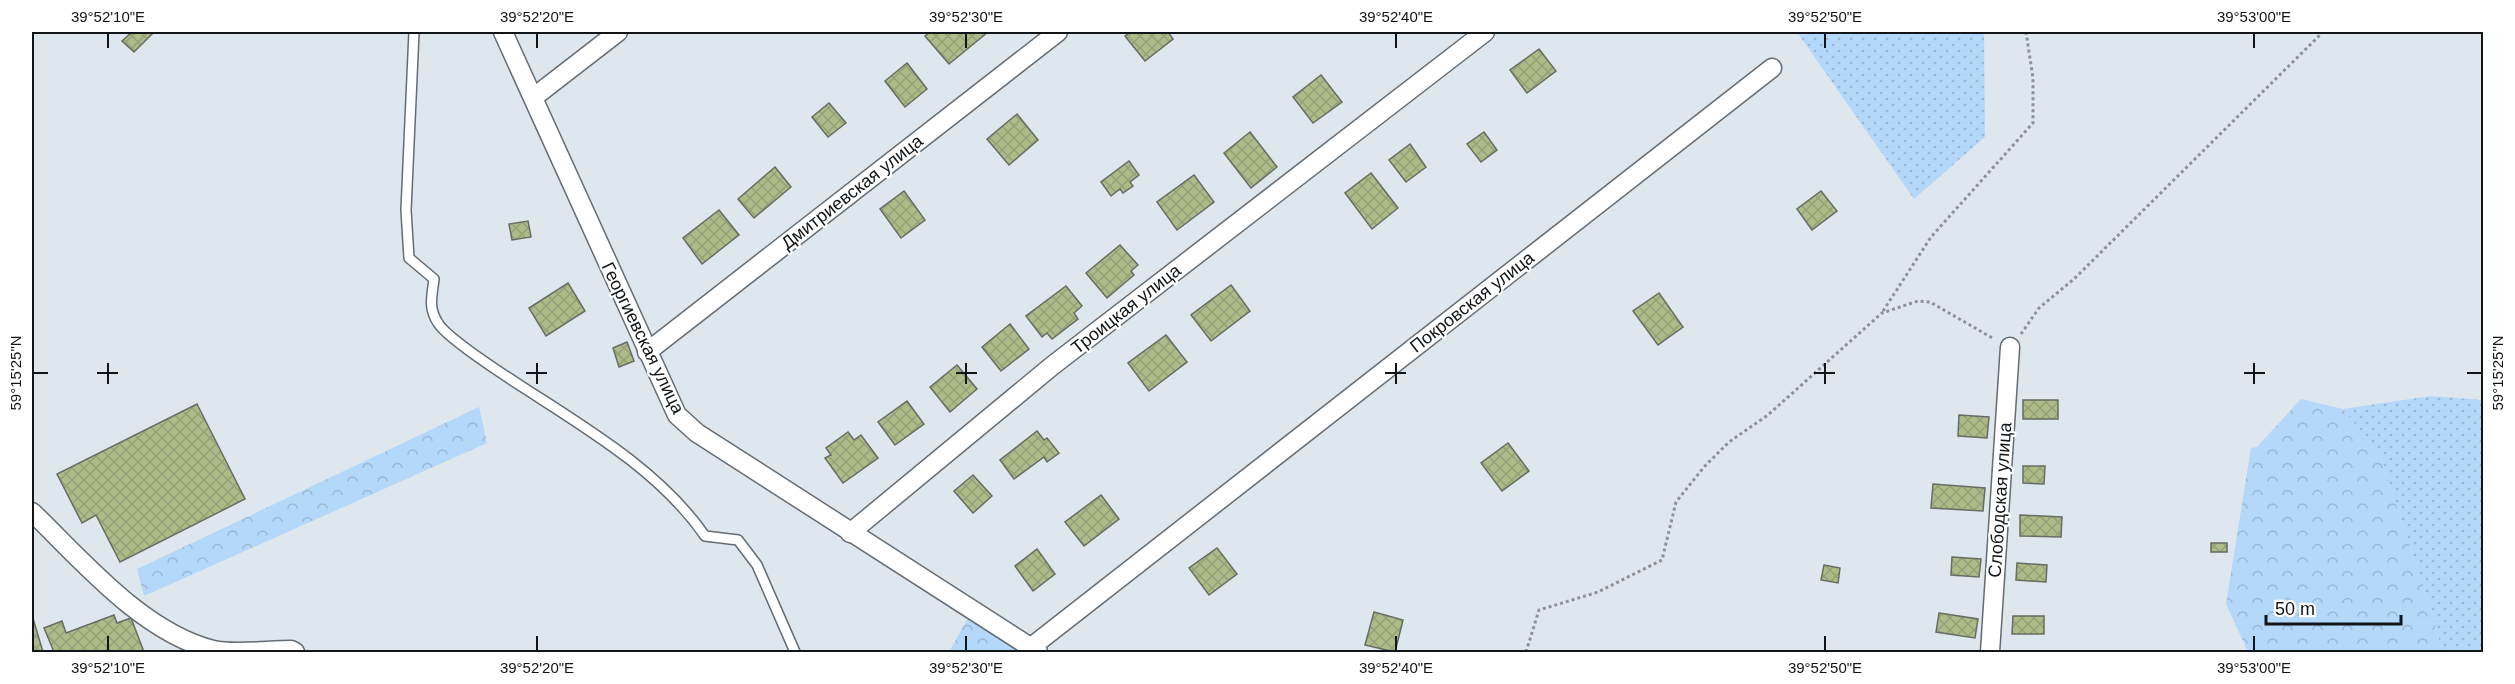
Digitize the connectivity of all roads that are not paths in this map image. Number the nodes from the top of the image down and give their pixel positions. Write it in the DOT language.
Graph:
graph roads {
  1 [pos="414,32"];
  2 [pos="503,32"];
  3 [pos="618,32"];
  4 [pos="1058,32"];
  5 [pos="1485,32"];
  6 [pos="1772,68"];
  7 [pos="534,96"];
  8 [pos="2010,348"];
  9 [pos="646,352"];
  10 [pos="32,512"];
  11 [pos="850,532"];
  12 [pos="1034,650"];
  13 [pos="213,652"];
  14 [pos="295,652"];
  15 [pos="795,652"];
  16 [pos="1990,652"];
  1 -- 15 [label="lane"];
  2 -- 7 [label="street, Георгиевская улица"];
  3 -- 7 [label="street"];
  4 -- 9 [label="street, Дмитриевская улица"];
  5 -- 11 [label="street, Троицкая улица"];
  6 -- 12 [label="street, Покровская улица"];
  7 -- 9 [label="street, Георгиевская улица"];
  8 -- 16 [label="street, Слободская улица"];
  9 -- 11 [label="street, Георгиевская улица"];
  10 -- 13 [label="street"];
  11 -- 12 [label="street, Георгиевская улица"];
  13 -- 14 [label="street"];
}
